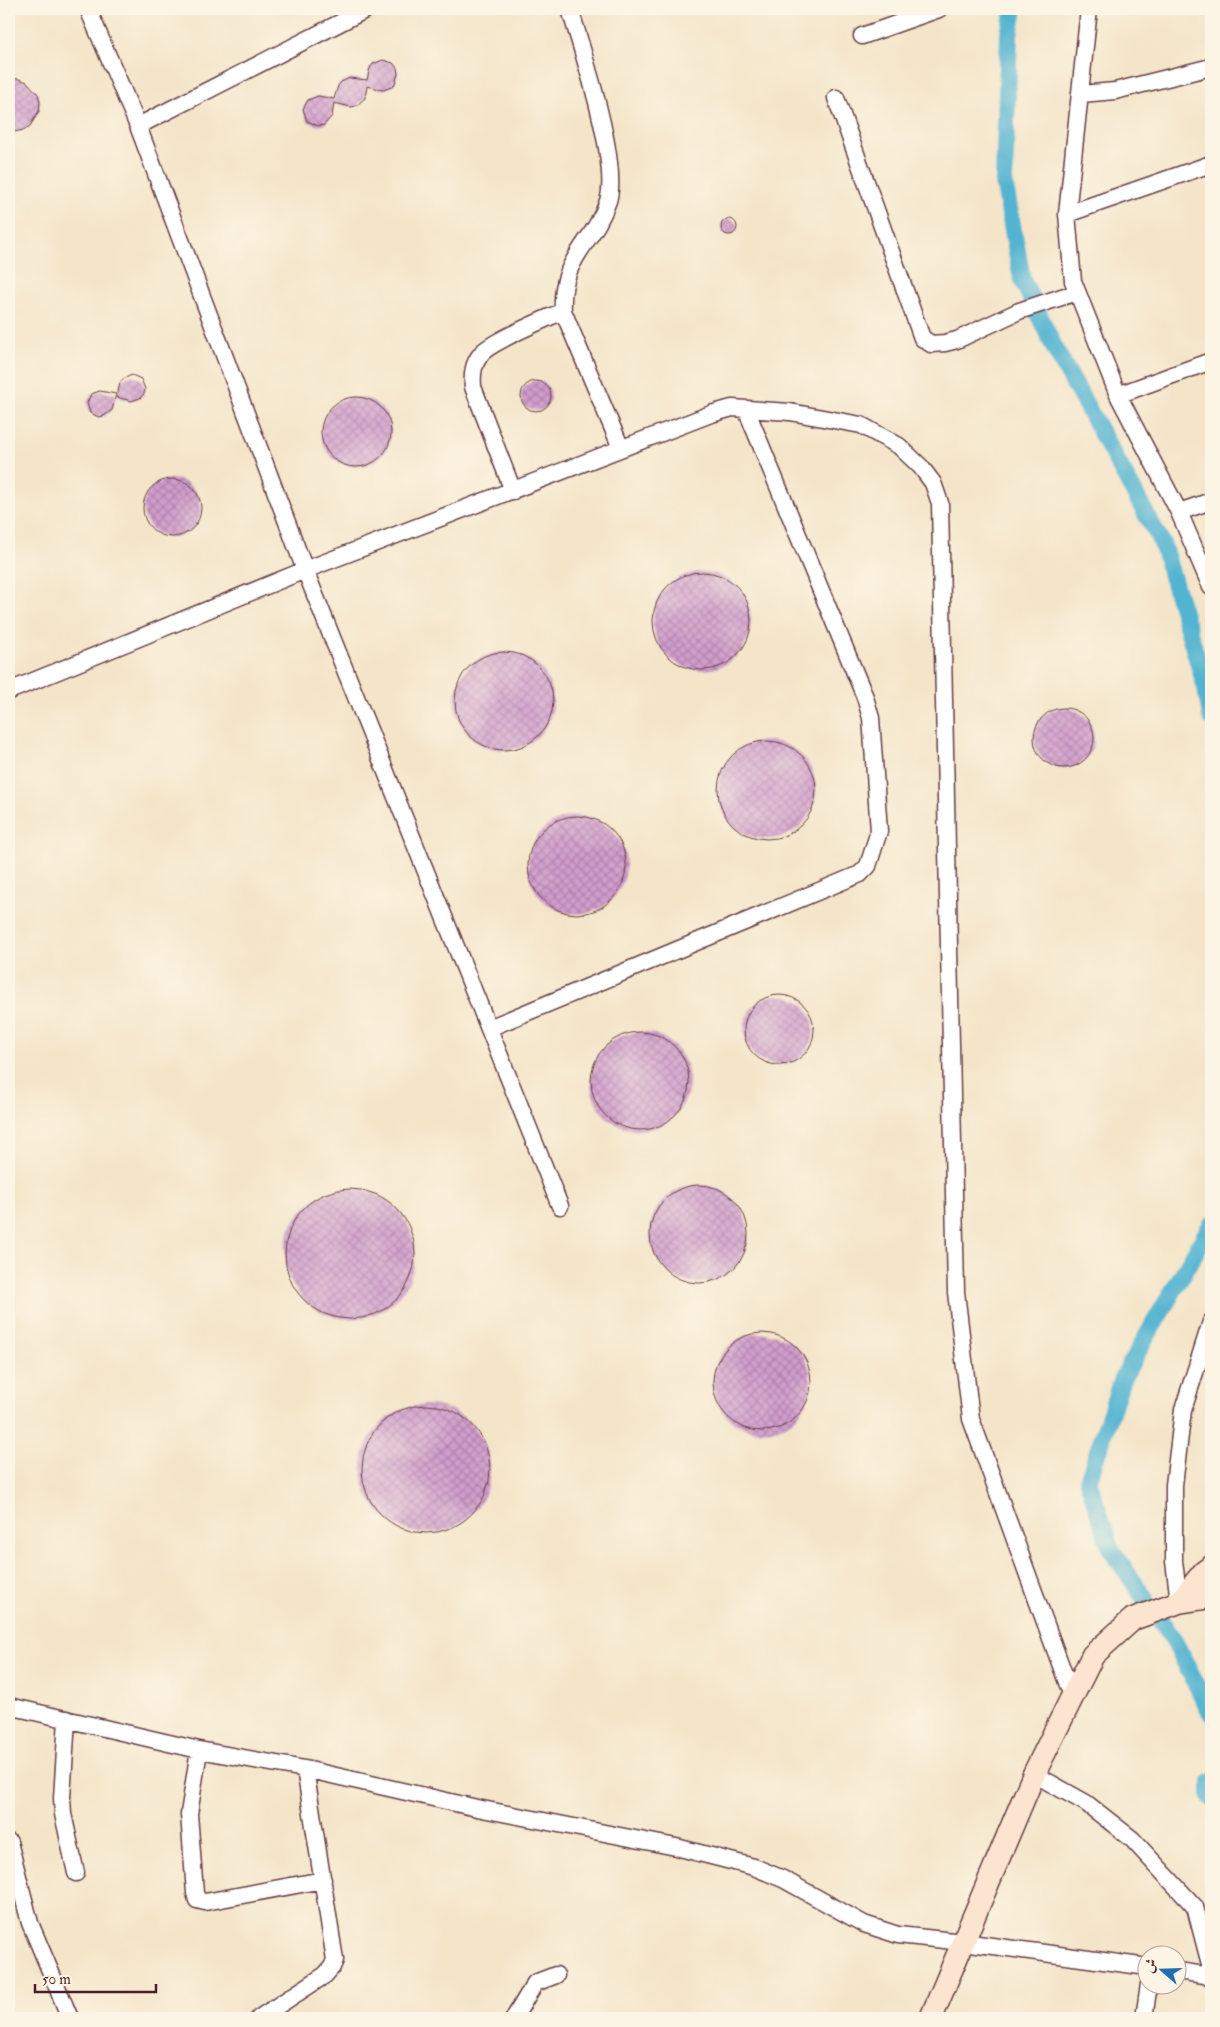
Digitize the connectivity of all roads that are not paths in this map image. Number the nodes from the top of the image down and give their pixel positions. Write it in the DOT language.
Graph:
graph roads {
  1 [pos="88,9"];
  2 [pos="367,9"];
  3 [pos="570,9"];
  4 [pos="939,9"];
  5 [pos="1089,9"];
  6 [pos="862,36"];
  7 [pos="1211,67"];
  8 [pos="1080,94"];
  9 [pos="836,98"];
  10 [pos="138,126"];
  11 [pos="1211,164"];
  12 [pos="1067,214"];
  13 [pos="1073,294"];
  14 [pos="563,310"];
  15 [pos="1211,361"];
  16 [pos="1118,395"];
  17 [pos="746,409"];
  18 [pos="621,448"];
  19 [pos="512,490"];
  20 [pos="1211,501"];
  21 [pos="1180,512"];
  22 [pos="305,570"];
  23 [pos="1211,587"];
  24 [pos="9,691"];
  25 [pos="489,1028"];
  26 [pos="560,1206"];
  27 [pos="1211,1322"];
  28 [pos="1211,1567"];
  29 [pos="1211,1598"];
  30 [pos="1179,1602"];
  31 [pos="1072,1696"];
  32 [pos="9,1706"];
  33 [pos="67,1719"];
  34 [pos="199,1750"];
  35 [pos="305,1769"];
  36 [pos="1034,1774"];
  37 [pos="9,1842"];
  38 [pos="76,1873"];
  39 [pos="323,1880"];
  40 [pos="963,1942"];
  41 [pos="1138,1966"];
  42 [pos="1211,1968"];
  43 [pos="1188,1973"];
  44 [pos="556,1976"];
  45 [pos="1211,1976"];
  46 [pos="1148,1994"];
  47 [pos="70,2018"];
  48 [pos="259,2018"];
  49 [pos="514,2018"];
  50 [pos="931,2018"];
  51 [pos="1144,2018"];
  1 -- 10 [label="street"];
  2 -- 10 [label="street"];
  3 -- 14 [label="street"];
  4 -- 6 [label="street"];
  5 -- 8 [label="street"];
  7 -- 8 [label="street"];
  8 -- 12 [label="street"];
  9 -- 13 [label="street"];
  10 -- 22 [label="street"];
  11 -- 12 [label="street"];
  12 -- 13 [label="street"];
  13 -- 16 [label="street"];
  14 -- 18 [label="street"];
  14 -- 19 [label="street"];
  15 -- 16 [label="street"];
  16 -- 21 [label="street"];
  17 -- 18 [label="street"];
  17 -- 25 [label="street"];
  17 -- 31 [label="street"];
  18 -- 19 [label="street"];
  19 -- 22 [label="street"];
  20 -- 21 [label="street"];
  21 -- 23 [label="street"];
  22 -- 24 [label="street"];
  22 -- 25 [label="street"];
  25 -- 26 [label="street"];
  27 -- 30 [label="street"];
  28 -- 30 [label="street"];
  29 -- 30 [label="street"];
  30 -- 31 [label="street"];
  31 -- 36 [label="street"];
  32 -- 33 [label="street"];
  33 -- 34 [label="street"];
  33 -- 38 [label="street"];
  34 -- 35 [label="street"];
  34 -- 39 [label="street"];
  35 -- 39 [label="street"];
  35 -- 40 [label="street"];
  36 -- 40 [label="street"];
  36 -- 42 [label="street"];
  37 -- 47 [label="street"];
  39 -- 48 [label="street"];
  40 -- 41 [label="street"];
  40 -- 50 [label="street"];
  43 -- 45 [label="street"];
  44 -- 49 [label="street"];
  46 -- 51 [label="street"];
}
